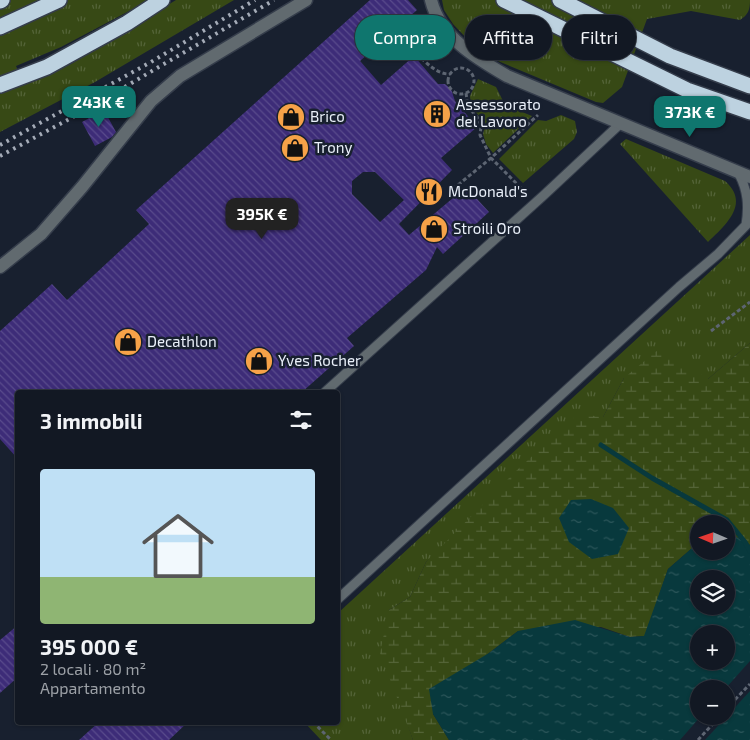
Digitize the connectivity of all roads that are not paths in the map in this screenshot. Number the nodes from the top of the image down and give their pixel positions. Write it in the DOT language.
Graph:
graph roads {
  1 [pos="59,0"];
  2 [pos="162,0"];
  3 [pos="306,0"];
  4 [pos="431,0"];
  5 [pos="504,0"];
  6 [pos="560,0"];
  7 [pos="0,27"];
  8 [pos="0,84"];
  9 [pos="750,86"];
  10 [pos="750,112"];
  11 [pos="620,124"];
  12 [pos="745,175"];
  13 [pos="748,223"];
  14 [pos="0,267"];
  15 [pos="327,390"];
  16 [pos="340,597"];
  1 -- 7 [label="highway"];
  2 -- 8 [label="highway"];
  3 -- 14 [label="street"];
  4 -- 11 [label="street"];
  5 -- 10 [label="highway"];
  6 -- 9 [label="highway"];
  11 -- 12 [label="street"];
  11 -- 15 [label="lane"];
  12 -- 13 [label="lane"];
  13 -- 16 [label="lane"];
}
